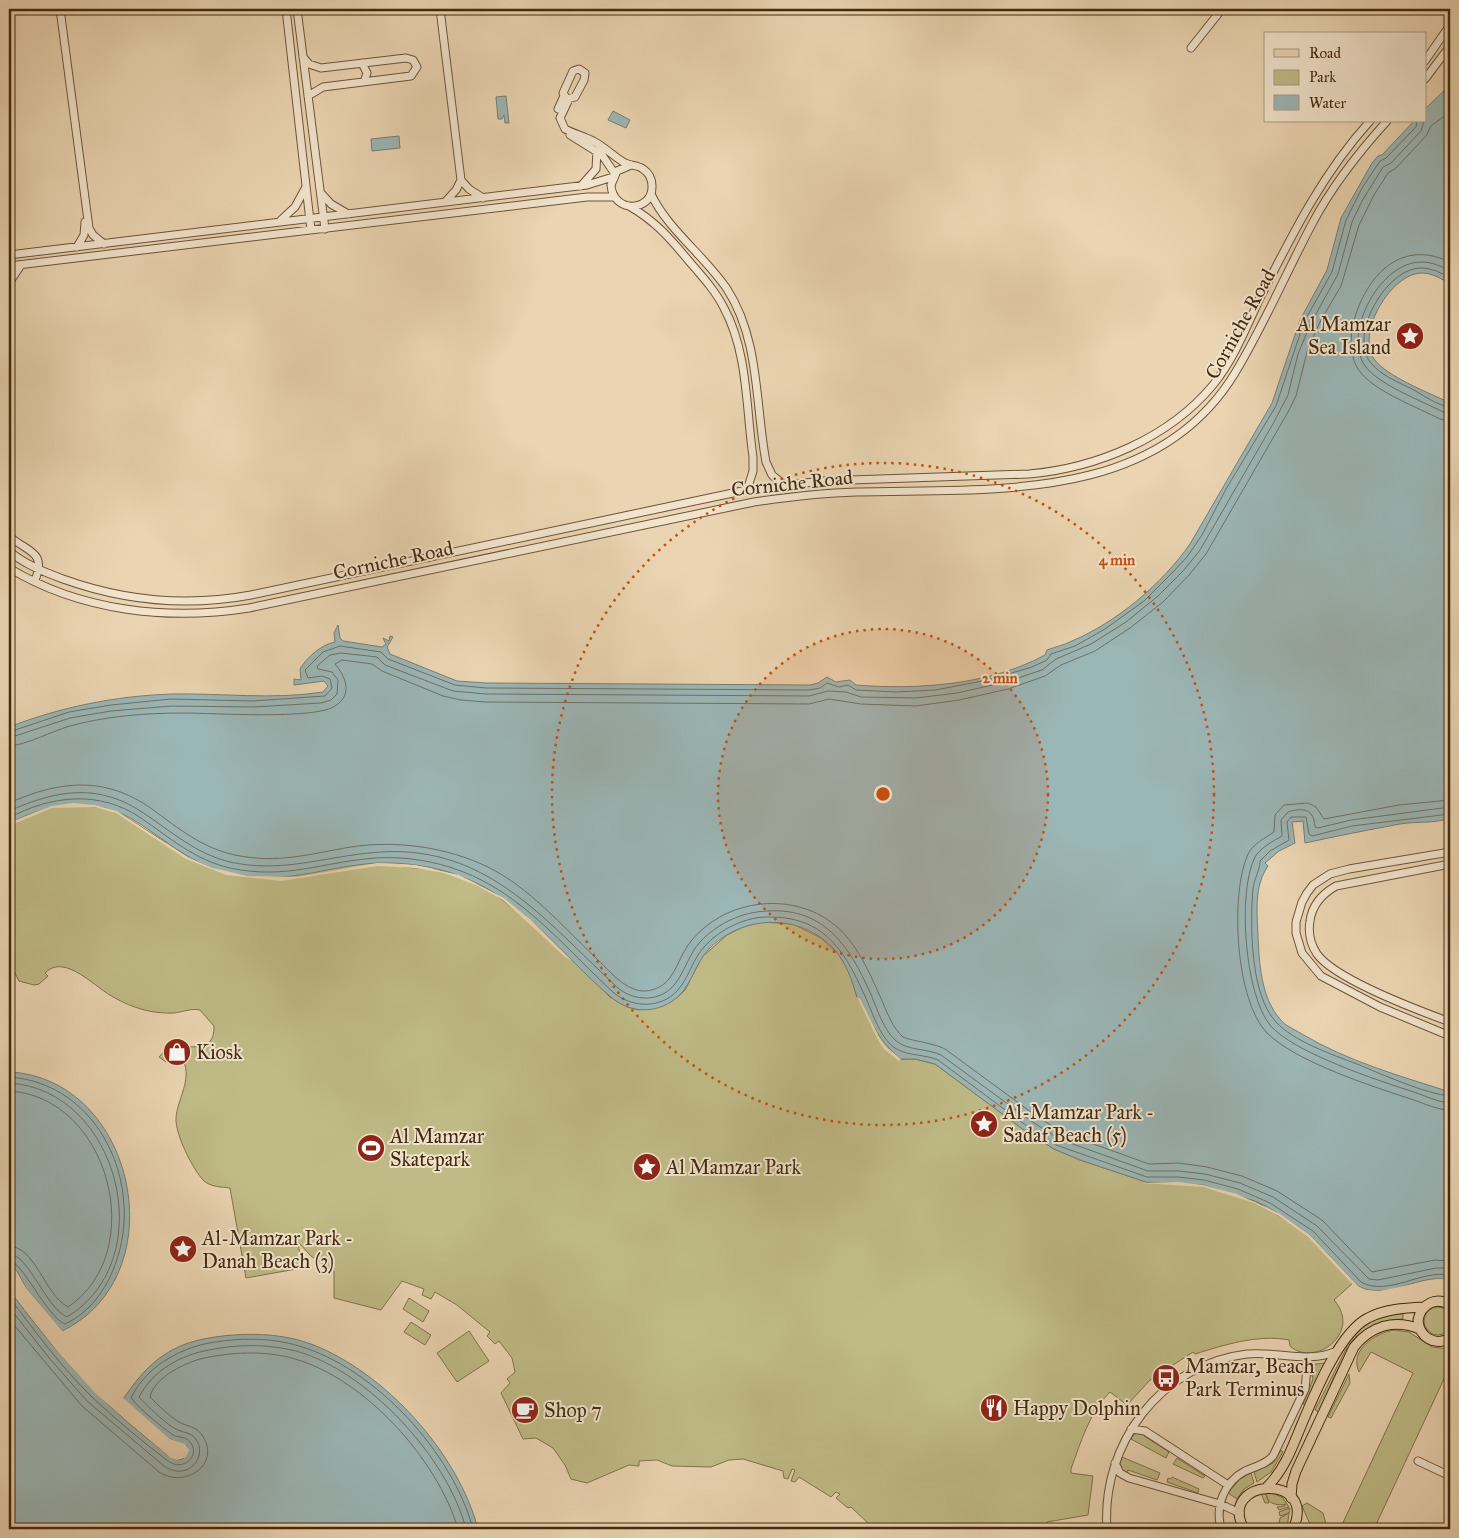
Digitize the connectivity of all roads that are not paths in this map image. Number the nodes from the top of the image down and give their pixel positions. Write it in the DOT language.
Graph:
graph roads {
  1 [pos="60,9"];
  2 [pos="286,9"];
  3 [pos="297,9"];
  4 [pos="440,9"];
  5 [pos="1222,9"];
  6 [pos="1450,24"];
  7 [pos="1450,46"];
  8 [pos="1191,48"];
  9 [pos="303,57"];
  10 [pos="1426,60"];
  11 [pos="362,63"];
  12 [pos="1426,78"];
  13 [pos="364,82"];
  14 [pos="308,96"];
  15 [pos="566,97"];
  16 [pos="561,108"];
  17 [pos="1369,122"];
  18 [pos="1386,122"];
  19 [pos="598,151"];
  20 [pos="631,165"];
  21 [pos="614,176"];
  22 [pos="461,180"];
  23 [pos="580,186"];
  24 [pos="306,187"];
  25 [pos="320,192"];
  26 [pos="651,194"];
  27 [pos="614,197"];
  28 [pos="484,198"];
  29 [pos="445,202"];
  30 [pos="629,206"];
  31 [pos="86,207"];
  32 [pos="348,214"];
  33 [pos="323,217"];
  34 [pos="309,218"];
  35 [pos="281,221"];
  36 [pos="325,229"];
  37 [pos="311,230"];
  38 [pos="104,244"];
  39 [pos="77,247"];
  40 [pos="1284,252"];
  41 [pos="9,255"];
  42 [pos="1294,259"];
  43 [pos="21,265"];
  44 [pos="9,266"];
  45 [pos="9,282"];
  46 [pos="1020,474"];
  47 [pos="784,485"];
  48 [pos="1020,487"];
  49 [pos="747,490"];
  50 [pos="9,536"];
  51 [pos="9,551"];
  52 [pos="9,568"];
  53 [pos="40,569"];
  54 [pos="36,580"];
  55 [pos="1450,852"];
  56 [pos="1450,864"];
  57 [pos="1450,1022"];
  58 [pos="1450,1036"];
  59 [pos="1450,1305"];
  60 [pos="1424,1307"];
  61 [pos="1420,1329"];
  62 [pos="1449,1339"];
  63 [pos="1337,1351"];
  64 [pos="1308,1358"];
  65 [pos="1131,1429"];
  66 [pos="1418,1461"];
  67 [pos="1114,1464"];
  68 [pos="1450,1476"];
  69 [pos="1228,1485"];
  70 [pos="1268,1487"];
  71 [pos="1291,1498"];
  72 [pos="1220,1504"];
  73 [pos="1240,1513"];
  74 [pos="1243,1528"];
  75 [pos="1107,1529"];
  76 [pos="1221,1529"];
  77 [pos="1293,1529"];
  1 -- 31 [label="street"];
  2 -- 24 [label="street"];
  3 -- 9 [label="street"];
  4 -- 22 [label="street"];
  5 -- 8 [label="street"];
  6 -- 10 [label="street"];
  7 -- 12 [label="street"];
  9 -- 11 [label="street"];
  9 -- 14 [label="street"];
  11 -- 13 [label="street"];
  11 -- 13 [label="street"];
  13 -- 14 [label="street"];
  14 -- 25 [label="street"];
  15 -- 16 [label="street"];
  16 -- 19 [label="street"];
  16 -- 20 [label="street"];
  17 -- 40 [label="street, Corniche Road"];
  18 -- 42 [label="street, Corniche Road"];
  19 -- 21 [label="street"];
  19 -- 23 [label="street"];
  20 -- 21 [label="street"];
  20 -- 26 [label="street"];
  21 -- 23 [label="street"];
  21 -- 27 [label="street"];
  22 -- 28 [label="street"];
  22 -- 29 [label="street"];
  23 -- 28 [label="street"];
  24 -- 34 [label="street"];
  24 -- 35 [label="street"];
  25 -- 32 [label="street"];
  25 -- 33 [label="street"];
  26 -- 30 [label="street"];
  26 -- 47 [label="street"];
  27 -- 30 [label="street"];
  27 -- 36 [label="street"];
  28 -- 29 [label="street"];
  29 -- 32 [label="street"];
  30 -- 49 [label="street"];
  31 -- 38 [label="street"];
  31 -- 39 [label="street"];
  32 -- 33 [label="street"];
  33 -- 34 [label="street"];
  33 -- 36 [label="street"];
  34 -- 35 [label="street"];
  34 -- 37 [label="street"];
  35 -- 38 [label="street"];
  36 -- 37 [label="street"];
  37 -- 43 [label="street"];
  38 -- 39 [label="street"];
  39 -- 41 [label="street"];
  40 -- 42 [label="street"];
  40 -- 46 [label="street, Corniche Road"];
  42 -- 48 [label="street, Corniche Road"];
  43 -- 44 [label="street"];
  43 -- 45 [label="street"];
  46 -- 47 [label="street, Corniche Road"];
  46 -- 48 [label="street"];
  47 -- 49 [label="street, Corniche Road"];
  48 -- 54 [label="street, Corniche Road"];
  49 -- 53 [label="street, Corniche Road"];
  50 -- 53 [label="street"];
  51 -- 53 [label="street, Corniche Road"];
  52 -- 54 [label="street, Corniche Road"];
  53 -- 54 [label="street"];
  55 -- 58 [label="street"];
  56 -- 57 [label="street"];
  59 -- 60 [label="main road"];
  60 -- 61 [label="main road"];
  60 -- 63 [label="main road"];
  61 -- 62 [label="main road"];
  61 -- 71 [label="main road"];
  63 -- 64 [label="street"];
  63 -- 70 [label="main road"];
  64 -- 65 [label="street"];
  64 -- 69 [label="street"];
  65 -- 67 [label="street"];
  65 -- 69 [label="street"];
  66 -- 68 [label="street"];
  67 -- 72 [label="street"];
  67 -- 75 [label="street"];
  69 -- 72 [label="street"];
  70 -- 71 [label="main road"];
  70 -- 73 [label="main road"];
  71 -- 77 [label="main road"];
  72 -- 73 [label="street"];
  72 -- 76 [label="street"];
  73 -- 74 [label="main road"];
}
